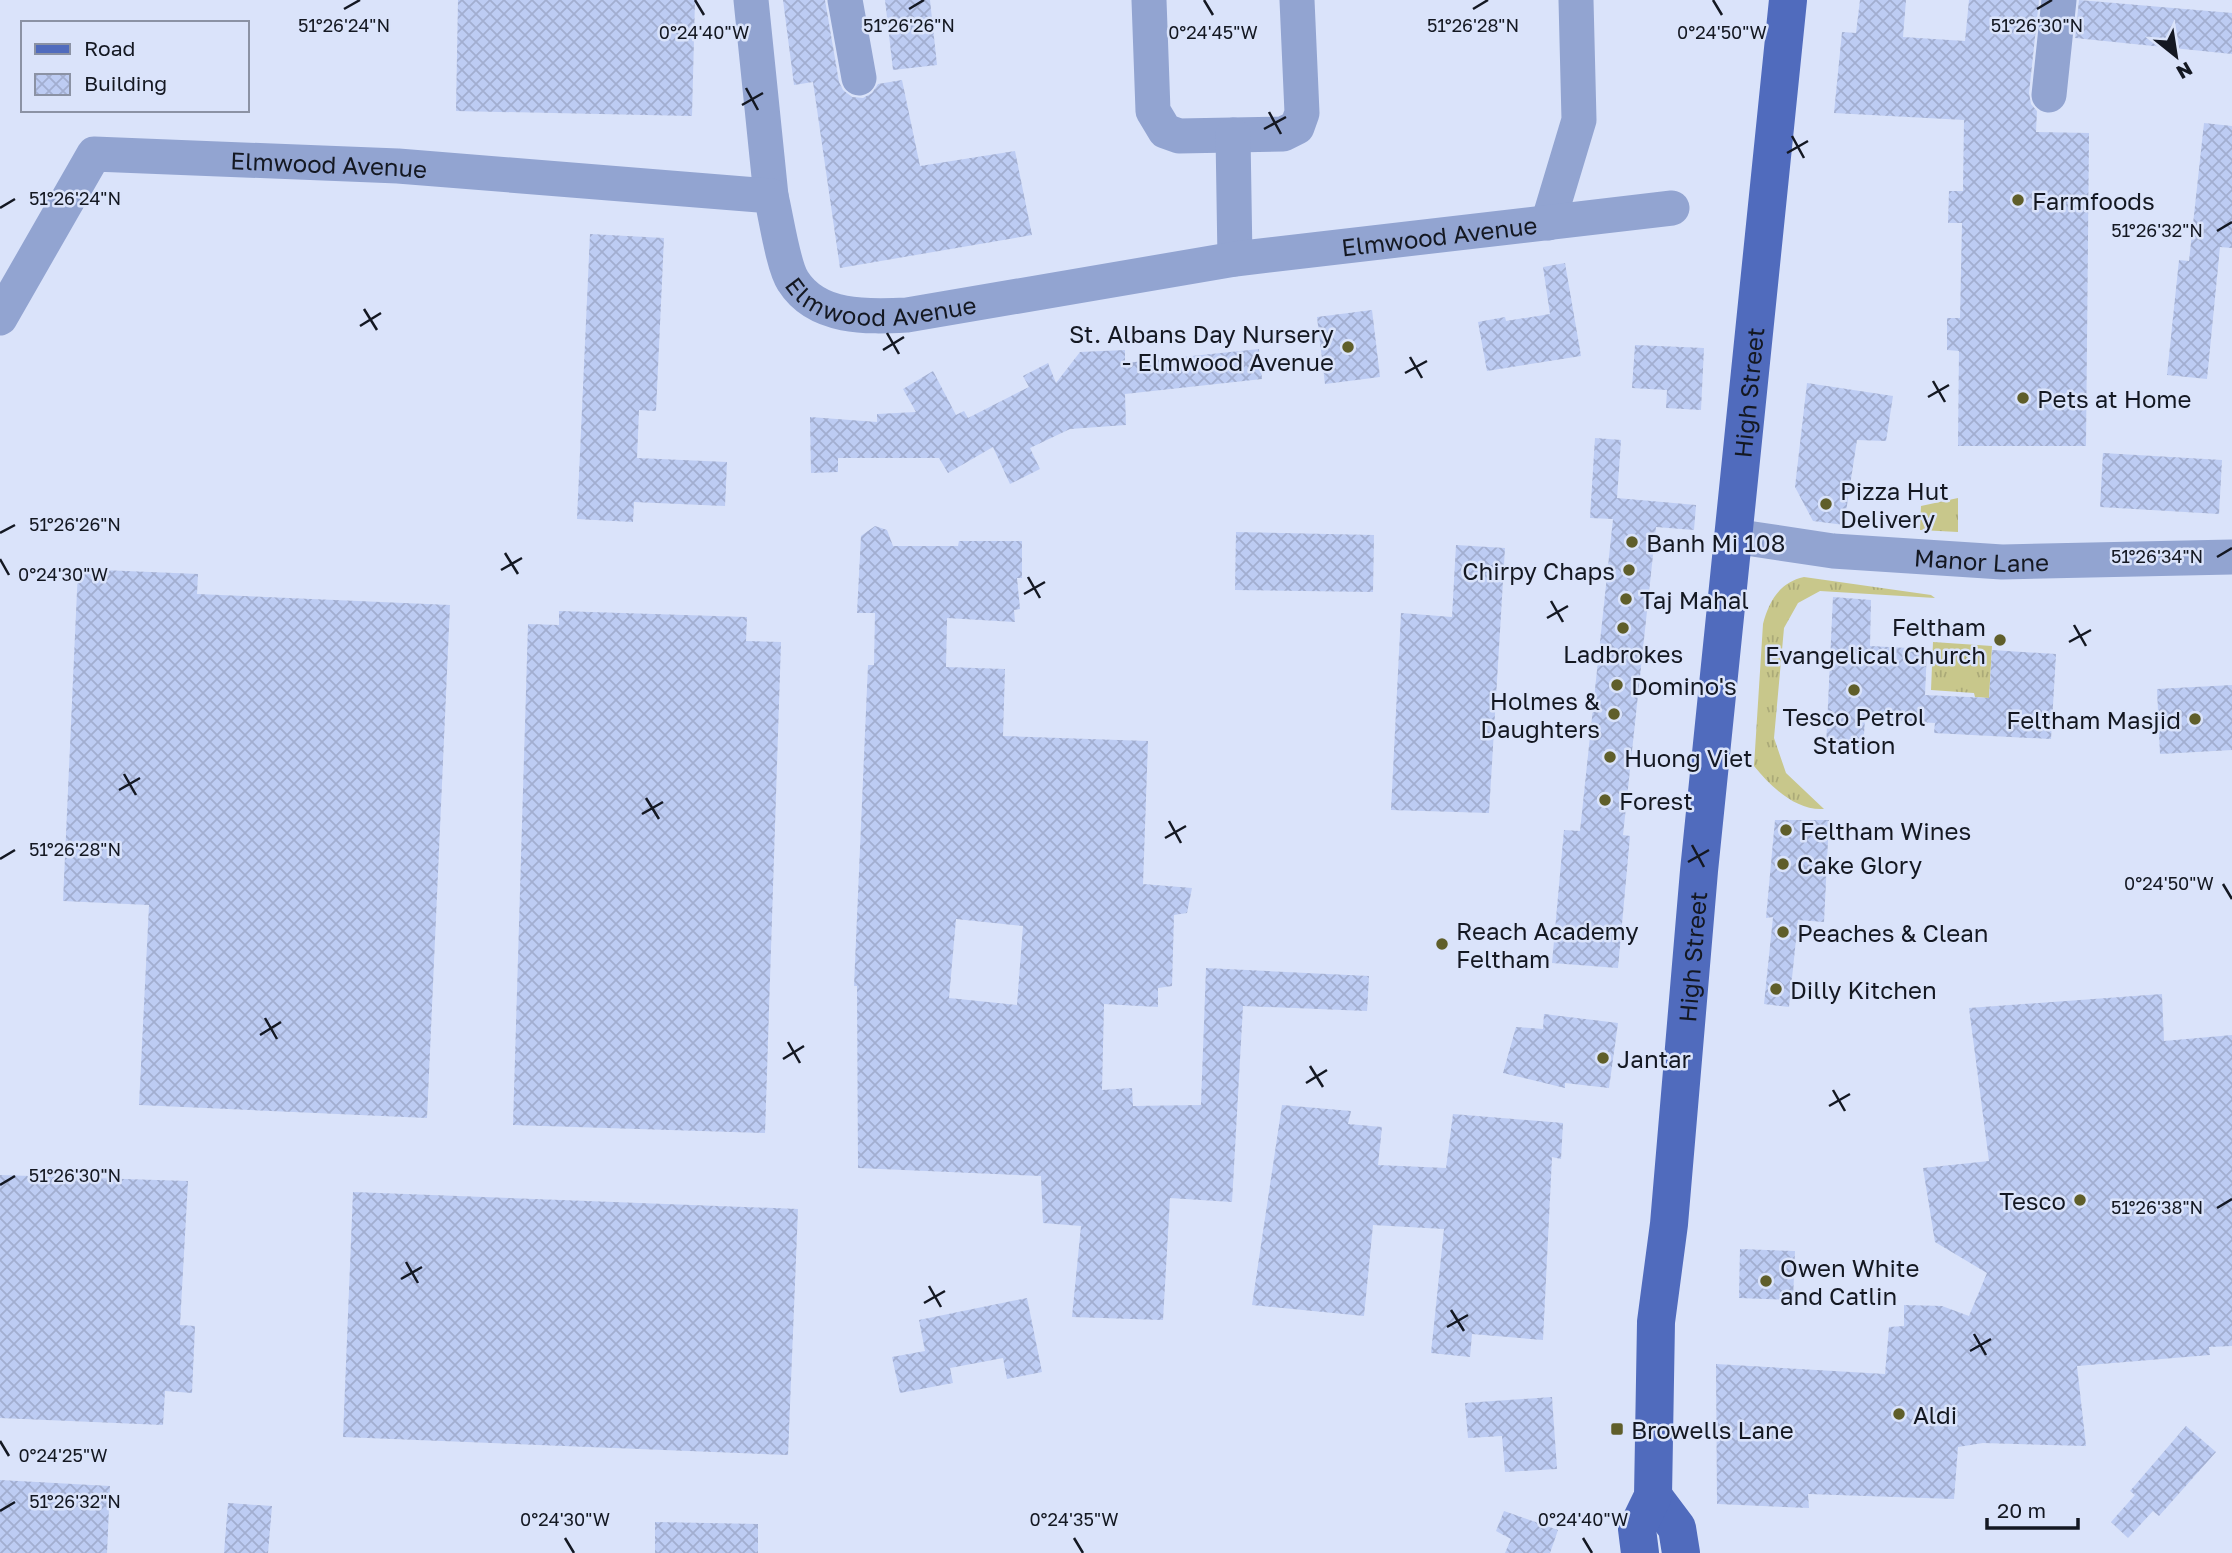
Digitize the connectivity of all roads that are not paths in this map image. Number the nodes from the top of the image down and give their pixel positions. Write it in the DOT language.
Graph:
graph roads {
  1 [pos="751,0"];
  2 [pos="845,0"];
  3 [pos="1149,0"];
  4 [pos="1297,0"];
  5 [pos="1576,0"];
  6 [pos="1788,0"];
  7 [pos="2059,0"];
  8 [pos="859,78"];
  9 [pos="2049,95"];
  10 [pos="1233,135"];
  11 [pos="771,196"];
  12 [pos="1672,208"];
  13 [pos="1548,223"];
  14 [pos="1235,259"];
  15 [pos="0,318"];
  16 [pos="1733,536"];
  17 [pos="2232,557"];
  18 [pos="1653,1496"];
  19 [pos="1640,1553"];
  20 [pos="1681,1553"];
  1 -- 11 [label="street"];
  2 -- 8 [label="street"];
  3 -- 10 [label="street"];
  4 -- 10 [label="street"];
  5 -- 13 [label="street"];
  6 -- 16 [label="main road, High Street"];
  7 -- 9 [label="street"];
  10 -- 14 [label="street"];
  11 -- 14 [label="street, Elmwood Avenue"];
  11 -- 15 [label="street, Elmwood Avenue"];
  12 -- 13 [label="street, Elmwood Avenue"];
  13 -- 14 [label="street, Elmwood Avenue"];
  16 -- 17 [label="street, Manor Lane"];
  16 -- 18 [label="main road, High Street"];
  18 -- 19 [label="main road, High Street"];
  18 -- 20 [label="main road"];
}
